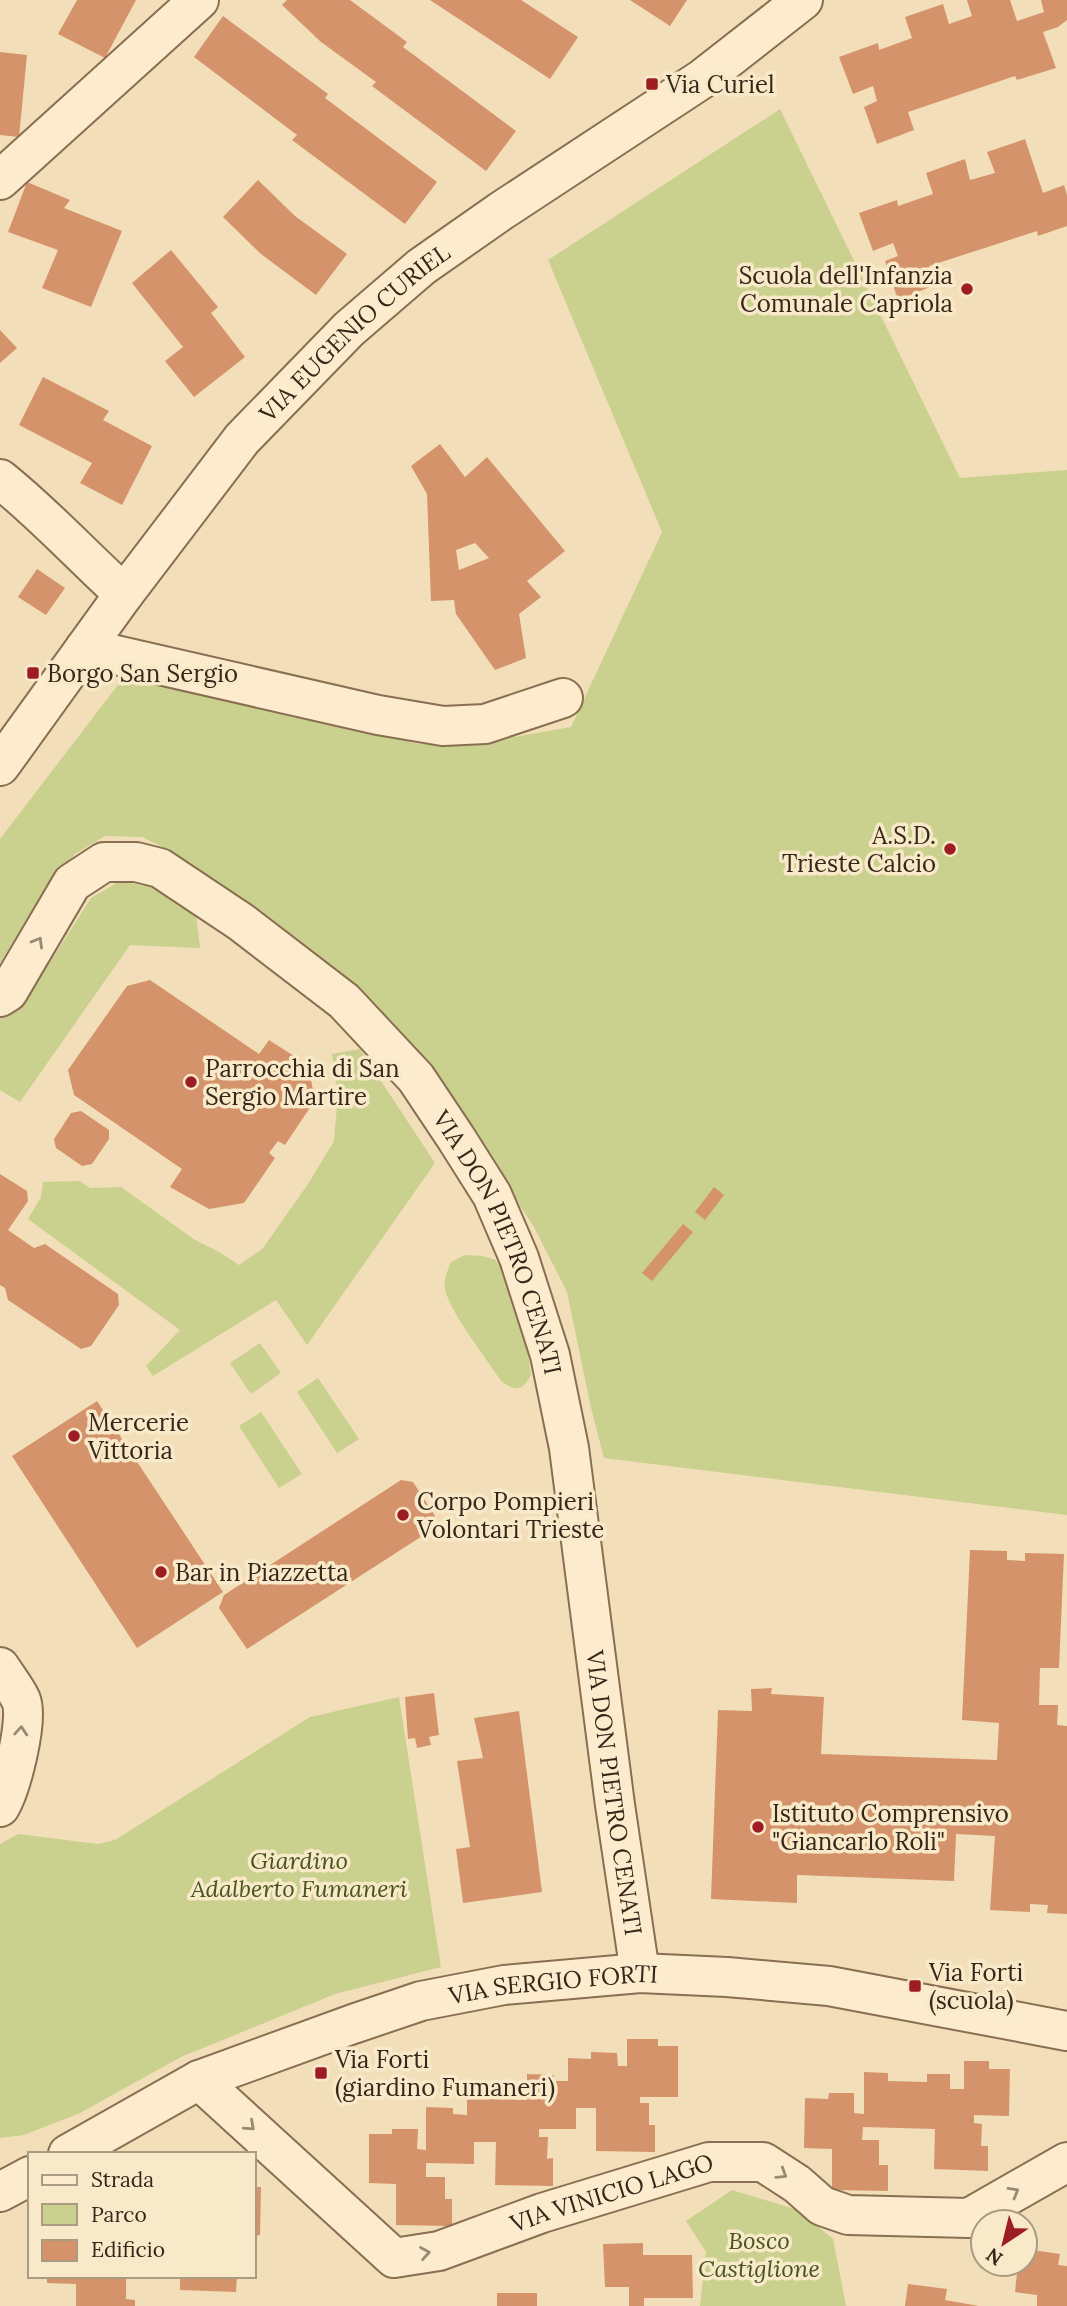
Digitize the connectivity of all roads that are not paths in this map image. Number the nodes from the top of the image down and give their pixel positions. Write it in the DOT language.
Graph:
graph roads {
  1 [pos="198,0"];
  2 [pos="797,2"];
  3 [pos="0,180"];
  4 [pos="0,479"];
  5 [pos="124,594"];
  6 [pos="85,648"];
  7 [pos="563,698"];
  8 [pos="5,753"];
  9 [pos="0,997"];
  10 [pos="0,1667"];
  11 [pos="0,1807"];
  12 [pos="640,1973"];
  13 [pos="1067,2031"];
  14 [pos="199,2080"];
  15 [pos="72,2152"];
  16 [pos="1067,2162"];
  1 -- 3 [label="street"];
  2 -- 5 [label="street, VIA EUGENIO CURIEL"];
  4 -- 5 [label="street"];
  5 -- 6 [label="street, VIA EUGENIO CURIEL"];
  6 -- 7 [label="street"];
  6 -- 8 [label="street, VIA EUGENIO CURIEL"];
  9 -- 12 [label="street, VIA DON PIETRO CENATI, one-way"];
  11 -- 10 [label="street, one-way"];
  12 -- 13 [label="street, VIA SERGIO FORTI"];
  12 -- 14 [label="street, VIA SERGIO FORTI"];
  14 -- 15 [label="street, VIA SERGIO FORTI"];
  14 -- 16 [label="street, VIA VINICIO LAGO, one-way"];
}
